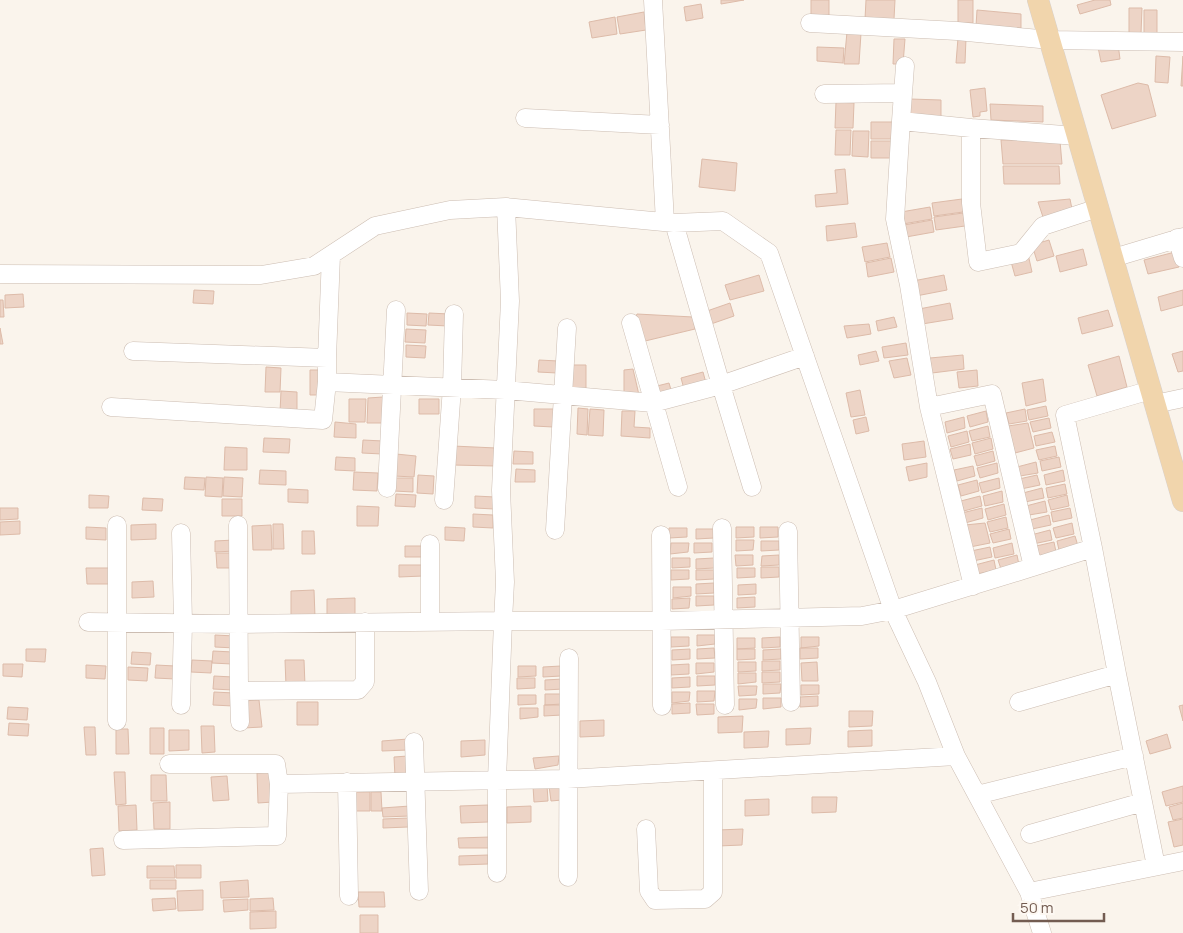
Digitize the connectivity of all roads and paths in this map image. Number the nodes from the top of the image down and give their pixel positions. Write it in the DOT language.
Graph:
graph roads {
  1 [pos="654,0"];
  2 [pos="1038,0"];
  3 [pos="810,23"];
  4 [pos="1050,40"];
  5 [pos="1183,42"];
  6 [pos="905,66"];
  7 [pos="903,93"];
  8 [pos="824,94"];
  9 [pos="525,118"];
  10 [pos="901,121"];
  11 [pos="660,125"];
  12 [pos="971,128"];
  13 [pos="1077,136"];
  14 [pos="506,207"];
  15 [pos="1098,208"];
  16 [pos="669,222"];
  17 [pos="1180,237"];
  18 [pos="331,255"];
  19 [pos="1113,258"];
  20 [pos="1183,258"];
  21 [pos="0,274"];
  22 [pos="396,310"];
  23 [pos="454,314"];
  24 [pos="631,323"];
  25 [pos="567,328"];
  26 [pos="133,351"];
  27 [pos="805,356"];
  28 [pos="327,358"];
  29 [pos="326,382"];
  30 [pos="393,384"];
  31 [pos="721,385"];
  32 [pos="452,387"];
  33 [pos="506,390"];
  34 [pos="563,395"];
  35 [pos="1153,397"];
  36 [pos="1183,398"];
  37 [pos="653,403"];
  38 [pos="929,407"];
  39 [pos="111,408"];
  40 [pos="678,487"];
  41 [pos="752,487"];
  42 [pos="387,488"];
  43 [pos="444,500"];
  44 [pos="1183,502"];
  45 [pos="117,525"];
  46 [pos="238,525"];
  47 [pos="722,528"];
  48 [pos="555,530"];
  49 [pos="788,531"];
  50 [pos="181,533"];
  51 [pos="661,535"];
  52 [pos="430,544"];
  53 [pos="1093,548"];
  54 [pos="1033,567"];
  55 [pos="973,586"];
  56 [pos="892,610"];
  57 [pos="789,618"];
  58 [pos="723,620"];
  59 [pos="661,621"];
  60 [pos="88,622"];
  61 [pos="117,622"];
  62 [pos="365,622"];
  63 [pos="430,622"];
  64 [pos="503,622"];
  65 [pos="183,623"];
  66 [pos="240,624"];
  67 [pos="569,658"];
  68 [pos="1117,674"];
  69 [pos="239,691"];
  70 [pos="791,702"];
  71 [pos="1019,702"];
  72 [pos="724,705"];
  73 [pos="181,706"];
  74 [pos="662,706"];
  75 [pos="117,721"];
  76 [pos="240,722"];
  77 [pos="414,742"];
  78 [pos="956,756"];
  79 [pos="1134,756"];
  80 [pos="169,764"];
  81 [pos="713,771"];
  82 [pos="567,779"];
  83 [pos="496,780"];
  84 [pos="416,781"];
  85 [pos="347,782"];
  86 [pos="279,784"];
  87 [pos="977,795"];
  88 [pos="1143,802"];
  89 [pos="646,829"];
  90 [pos="1030,834"];
  91 [pos="123,840"];
  92 [pos="1183,861"];
  93 [pos="1156,866"];
  94 [pos="497,873"];
  95 [pos="568,877"];
  96 [pos="419,891"];
  97 [pos="1029,892"];
  98 [pos="349,896"];
  99 [pos="1042,933"];
  1 -- 11 [label="street"];
  2 -- 4 [label="main road"];
  3 -- 4 [label="street"];
  4 -- 5 [label="street"];
  4 -- 13 [label="main road"];
  6 -- 7 [label="street"];
  7 -- 8 [label="street"];
  7 -- 10 [label="street"];
  9 -- 11 [label="street"];
  10 -- 12 [label="street"];
  10 -- 38 [label="street"];
  11 -- 16 [label="street"];
  12 -- 13 [label="street"];
  12 -- 15 [label="street"];
  13 -- 15 [label="main road"];
  14 -- 16 [label="street"];
  14 -- 18 [label="street"];
  14 -- 33 [label="street"];
  15 -- 19 [label="main road"];
  16 -- 27 [label="street"];
  16 -- 31 [label="street"];
  17 -- 19 [label="street"];
  17 -- 20 [label="street"];
  18 -- 21 [label="street"];
  18 -- 28 [label="street"];
  19 -- 35 [label="main road"];
  22 -- 30 [label="street"];
  23 -- 32 [label="street"];
  24 -- 37 [label="street"];
  25 -- 34 [label="street"];
  26 -- 28 [label="street"];
  27 -- 31 [label="street"];
  27 -- 56 [label="street"];
  28 -- 29 [label="street"];
  29 -- 30 [label="street"];
  29 -- 39 [label="street"];
  30 -- 32 [label="street"];
  30 -- 42 [label="street"];
  31 -- 37 [label="street"];
  31 -- 41 [label="street"];
  32 -- 33 [label="street"];
  32 -- 43 [label="street"];
  33 -- 34 [label="street"];
  33 -- 64 [label="street"];
  34 -- 37 [label="street"];
  34 -- 48 [label="street"];
  35 -- 36 [label="street"];
  35 -- 44 [label="main road"];
  35 -- 53 [label="street"];
  37 -- 40 [label="street"];
  38 -- 54 [label="street"];
  38 -- 55 [label="street"];
  45 -- 61 [label="street"];
  46 -- 66 [label="street"];
  47 -- 58 [label="street"];
  49 -- 57 [label="street"];
  50 -- 65 [label="street"];
  51 -- 59 [label="street"];
  52 -- 63 [label="street"];
  53 -- 54 [label="street"];
  53 -- 68 [label="street"];
  54 -- 55 [label="street"];
  55 -- 56 [label="street"];
  56 -- 57 [label="street"];
  56 -- 78 [label="street"];
  57 -- 58 [label="street"];
  57 -- 70 [label="street"];
  58 -- 59 [label="street"];
  58 -- 72 [label="street"];
  59 -- 64 [label="street"];
  59 -- 74 [label="street"];
  60 -- 61 [label="street"];
  61 -- 65 [label="street"];
  61 -- 75 [label="street"];
  62 -- 63 [label="street"];
  62 -- 66 [label="street"];
  62 -- 69 [label="street"];
  63 -- 64 [label="street"];
  64 -- 83 [label="street"];
  65 -- 66 [label="street"];
  65 -- 73 [label="street"];
  66 -- 69 [label="street"];
  67 -- 82 [label="street"];
  68 -- 71 [label="street"];
  68 -- 79 [label="street"];
  69 -- 76 [label="street"];
  77 -- 84 [label="street"];
  78 -- 81 [label="street"];
  78 -- 87 [label="street"];
  79 -- 87 [label="street"];
  79 -- 88 [label="street"];
  80 -- 86 [label="street"];
  81 -- 82 [label="street"];
  81 -- 89 [label="street"];
  82 -- 83 [label="street"];
  82 -- 95 [label="street"];
  83 -- 84 [label="street"];
  83 -- 94 [label="street"];
  84 -- 85 [label="street"];
  84 -- 96 [label="street"];
  85 -- 86 [label="street"];
  85 -- 98 [label="street"];
  86 -- 91 [label="street"];
  87 -- 97 [label="street"];
  88 -- 90 [label="street"];
  88 -- 93 [label="street"];
  92 -- 93 [label="street"];
  93 -- 97 [label="street"];
  97 -- 99 [label="street"];
}
